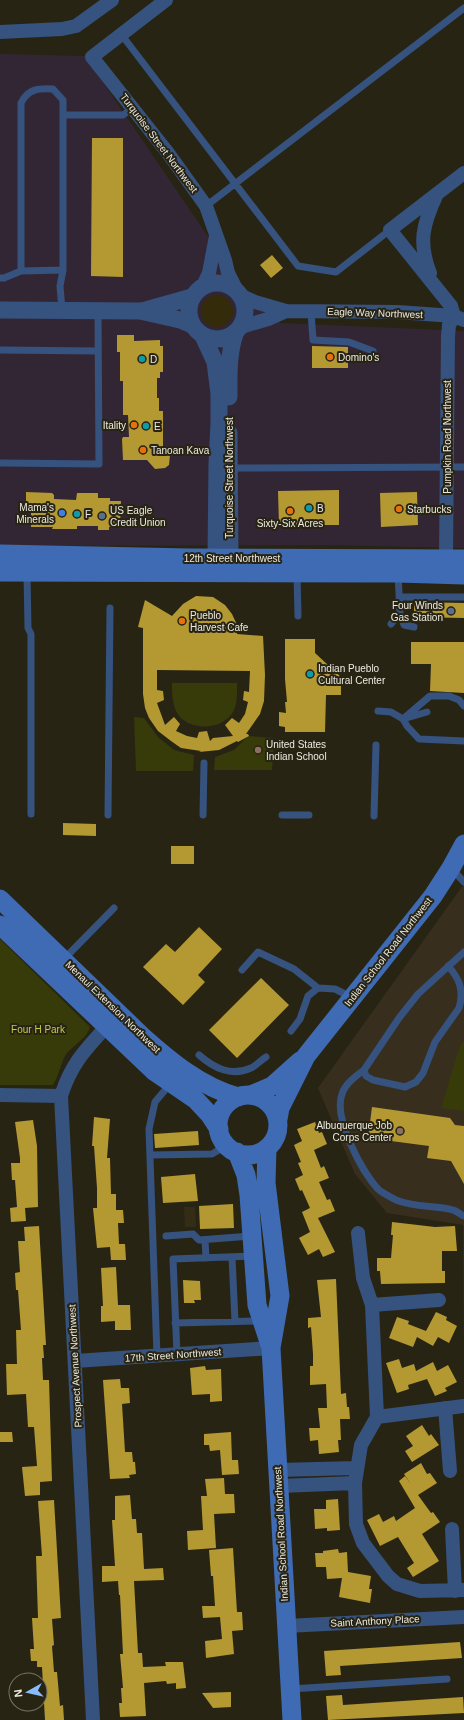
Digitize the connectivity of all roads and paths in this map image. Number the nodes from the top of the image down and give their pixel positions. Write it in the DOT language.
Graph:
graph roads {
  1 [pos="112,0"];
  2 [pos="166,0"];
  3 [pos="464,8"];
  4 [pos="0,32"];
  5 [pos="121,34"];
  6 [pos="133,108"];
  7 [pos="63,114"];
  8 [pos="464,173"];
  9 [pos="235,183"];
  10 [pos="437,194"];
  11 [pos="206,206"];
  12 [pos="390,230"];
  13 [pos="216,234"];
  14 [pos="63,270"];
  15 [pos="21,271"];
  16 [pos="0,278"];
  17 [pos="434,283"];
  18 [pos="197,292"];
  19 [pos="239,293"];
  20 [pos="0,310"];
  21 [pos="62,310"];
  22 [pos="98,311"];
  23 [pos="140,311"];
  24 [pos="286,311"];
  25 [pos="311,312"];
  26 [pos="459,318"];
  27 [pos="198,330"];
  28 [pos="238,330"];
  29 [pos="0,350"];
  30 [pos="98,351"];
  31 [pos="373,351"];
  32 [pos="0,463"];
  33 [pos="448,467"];
  34 [pos="464,467"];
  35 [pos="229,468"];
  36 [pos="0,554"];
  37 [pos="455,559"];
  38 [pos="224,562"];
  39 [pos="27,563"];
  40 [pos="398,566"];
  41 [pos="0,572"];
  42 [pos="297,572"];
  43 [pos="464,575"];
  44 [pos="400,597"];
  45 [pos="464,597"];
  46 [pos="110,608"];
  47 [pos="400,613"];
  48 [pos="298,616"];
  49 [pos="391,624"];
  50 [pos="414,627"];
  51 [pos="464,706"];
  52 [pos="378,710"];
  53 [pos="427,712"];
  54 [pos="403,719"];
  55 [pos="464,741"];
  56 [pos="376,745"];
  57 [pos="204,763"];
  58 [pos="31,814"];
  59 [pos="108,815"];
  60 [pos="203,815"];
  61 [pos="282,815"];
  62 [pos="309,815"];
  63 [pos="374,816"];
  64 [pos="464,844"];
  65 [pos="458,875"];
  66 [pos="0,899"];
  67 [pos="114,908"];
  68 [pos="0,925"];
  69 [pos="464,952"];
  70 [pos="57,966"];
  71 [pos="448,966"];
  72 [pos="242,970"];
  73 [pos="318,988"];
  74 [pos="353,998"];
  75 [pos="107,1026"];
  76 [pos="292,1031"];
  77 [pos="199,1055"];
  78 [pos="306,1056"];
  79 [pos="266,1057"];
  80 [pos="364,1070"];
  81 [pos="170,1084"];
  82 [pos="0,1095"];
  83 [pos="61,1096"];
  84 [pos="245,1096"];
  85 [pos="278,1119"];
  86 [pos="228,1142"];
  87 [pos="267,1148"];
  88 [pos="150,1154"];
  89 [pos="464,1216"];
  90 [pos="358,1233"];
  91 [pos="166,1236"];
  92 [pos="253,1236"];
  93 [pos="205,1240"];
  94 [pos="255,1256"];
  95 [pos="232,1257"];
  96 [pos="206,1258"];
  97 [pos="439,1300"];
  98 [pos="372,1305"];
  99 [pos="262,1320"];
  100 [pos="235,1322"];
  101 [pos="176,1324"];
  102 [pos="271,1348"];
  103 [pos="177,1354"];
  104 [pos="158,1356"];
  105 [pos="75,1362"];
  106 [pos="464,1406"];
  107 [pos="445,1408"];
  108 [pos="377,1417"];
  109 [pos="356,1468"];
  110 [pos="450,1471"];
  111 [pos="279,1478"];
  112 [pos="355,1482"];
  113 [pos="452,1529"];
  114 [pos="459,1590"];
  115 [pos="464,1617"];
  116 [pos="286,1626"];
  117 [pos="447,1679"];
  118 [pos="290,1689"];
  119 [pos="93,1720"];
  120 [pos="292,1720"];
  1 -- 4 [label="street"];
  2 -- 5 [label="street"];
  3 -- 9 [label="lane"];
  5 -- 6 [label="street, Turquoise Street Northwest"];
  5 -- 9 [label="lane"];
  6 -- 7 [label="lane"];
  6 -- 11 [label="street, Turquoise Street Northwest"];
  7 -- 14 [label="lane"];
  7 -- 15 [label="lane"];
  8 -- 10 [label="street"];
  9 -- 11 [label="lane"];
  9 -- 12 [label="lane"];
  10 -- 12 [label="street"];
  10 -- 17 [label="street"];
  11 -- 13 [label="street, Turquoise Street Northwest"];
  12 -- 17 [label="street"];
  13 -- 18 [label="street, Turquoise Street Northwest"];
  13 -- 19 [label="street, Turquoise Street Northwest"];
  14 -- 15 [label="lane"];
  14 -- 21 [label="lane"];
  15 -- 16 [label="lane"];
  17 -- 26 [label="street"];
  18 -- 19 [label="street"];
  18 -- 23 [label="street"];
  18 -- 27 [label="street"];
  19 -- 24 [label="street, Eagle Way Northwest"];
  19 -- 28 [label="street"];
  20 -- 21 [label="street"];
  21 -- 22 [label="street"];
  22 -- 23 [label="street"];
  22 -- 30 [label="lane"];
  23 -- 27 [label="street"];
  24 -- 25 [label="street, Eagle Way Northwest"];
  24 -- 28 [label="street, Eagle Way Northwest"];
  25 -- 26 [label="street, Eagle Way Northwest"];
  25 -- 31 [label="lane"];
  26 -- 33 [label="street, Pumpkin Road Northwest"];
  27 -- 28 [label="street"];
  27 -- 38 [label="street, Turquoise Street Northwest"];
  28 -- 35 [label="street, Turquoise Street Northwest"];
  29 -- 30 [label="lane"];
  30 -- 32 [label="lane"];
  33 -- 34 [label="lane"];
  33 -- 35 [label="lane"];
  33 -- 37 [label="street, Pumpkin Road Northwest"];
  35 -- 38 [label="street, Turquoise Street Northwest"];
  36 -- 39 [label="main road, 12th Street Northwest"];
  37 -- 40 [label="main road, 12th Street Northwest"];
  38 -- 39 [label="main road, 12th Street Northwest"];
  38 -- 40 [label="main road, 12th Street Northwest"];
  38 -- 42 [label="main road, 12th Street Northwest"];
  39 -- 41 [label="main road, 12th Street Northwest"];
  39 -- 58 [label="lane"];
  40 -- 42 [label="main road, 12th Street Northwest"];
  40 -- 43 [label="main road, 12th Street Northwest"];
  40 -- 44 [label="lane"];
  42 -- 48 [label="lane"];
  44 -- 45 [label="lane"];
  44 -- 47 [label="lane"];
  46 -- 59 [label="lane"];
  47 -- 49 [label="lane"];
  47 -- 50 [label="lane"];
  51 -- 54 [label="lane"];
  52 -- 54 [label="lane"];
  53 -- 54 [label="lane"];
  54 -- 55 [label="lane"];
  56 -- 63 [label="lane"];
  57 -- 60 [label="lane"];
  61 -- 62 [label="lane"];
  64 -- 65 [label="main road, Indian School Road Northwest"];
  65 -- 74 [label="main road, Indian School Road Northwest"];
  66 -- 70 [label="main road, Menaul Extension Northwest"];
  67 -- 70 [label="lane"];
  68 -- 70 [label="main road, Menaul Extension Northwest"];
  69 -- 71 [label="lane"];
  70 -- 75 [label="main road, Menaul Extension Northwest"];
  70 -- 84 [label="main road, Menaul Extension Northwest"];
  71 -- 80 [label="lane"];
  71 -- 80 [label="lane"];
  72 -- 73 [label="lane"];
  73 -- 74 [label="lane"];
  73 -- 76 [label="lane"];
  74 -- 78 [label="main road, Indian School Road Northwest"];
  75 -- 81 [label="main road, Menaul Extension Northwest"];
  75 -- 83 [label="street, Prospect Avenue Northwest"];
  77 -- 79 [label="lane"];
  78 -- 84 [label="main road, Indian School Road Northwest"];
  78 -- 85 [label="main road, Indian School Road Northwest"];
  80 -- 89 [label="lane"];
  81 -- 86 [label="main road, Menaul Extension Northwest"];
  81 -- 88 [label="lane"];
  82 -- 83 [label="street"];
  83 -- 105 [label="street, Prospect Avenue Northwest"];
  84 -- 85 [label="main road"];
  84 -- 86 [label="main road"];
  85 -- 87 [label="main road"];
  86 -- 87 [label="main road"];
  86 -- 88 [label="lane"];
  86 -- 92 [label="main road, Indian School Road Northwest"];
  87 -- 102 [label="main road, Indian School Road Northwest"];
  88 -- 104 [label="lane"];
  90 -- 98 [label="street"];
  91 -- 93 [label="lane"];
  92 -- 93 [label="lane"];
  92 -- 94 [label="main road, Indian School Road Northwest"];
  93 -- 96 [label="lane"];
  94 -- 95 [label="lane"];
  94 -- 99 [label="main road, Indian School Road Northwest"];
  95 -- 96 [label="lane"];
  95 -- 100 [label="lane"];
  96 -- 101 [label="lane"];
  97 -- 98 [label="street"];
  98 -- 108 [label="street"];
  99 -- 100 [label="lane"];
  99 -- 102 [label="main road, Indian School Road Northwest"];
  100 -- 101 [label="lane"];
  101 -- 103 [label="lane"];
  102 -- 103 [label="street, 17th Street Northwest"];
  102 -- 111 [label="main road, Indian School Road Northwest"];
  103 -- 104 [label="street, 17th Street Northwest"];
  104 -- 105 [label="street, 17th Street Northwest"];
  105 -- 119 [label="street, Prospect Avenue Northwest"];
  106 -- 107 [label="street"];
  107 -- 108 [label="street"];
  107 -- 110 [label="street"];
  108 -- 109 [label="street"];
  109 -- 111 [label="street"];
  109 -- 112 [label="street"];
  111 -- 112 [label="street"];
  111 -- 116 [label="main road, Indian School Road Northwest"];
  112 -- 114 [label="street"];
  113 -- 114 [label="street"];
  115 -- 116 [label="street, Saint Anthony Place"];
  116 -- 118 [label="main road, Indian School Road Northwest"];
  117 -- 118 [label="lane"];
  118 -- 120 [label="main road, Indian School Road Northwest"];
}
